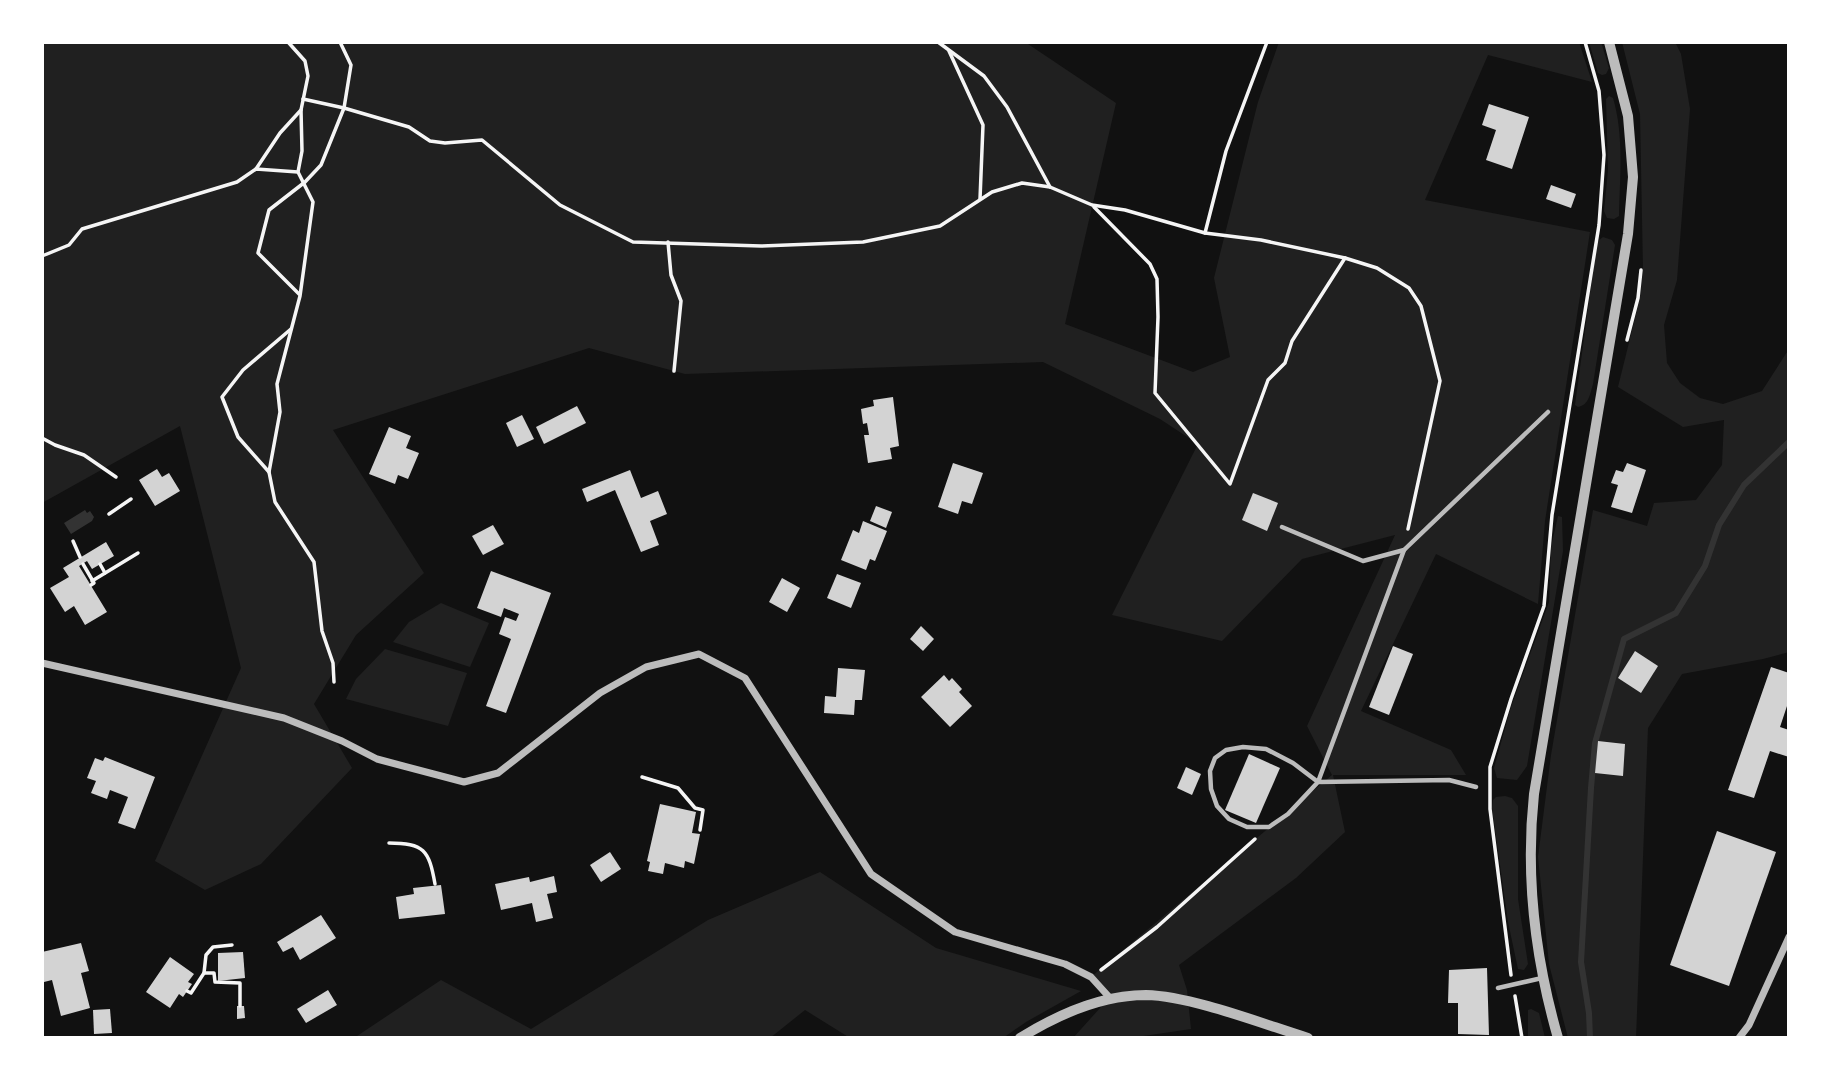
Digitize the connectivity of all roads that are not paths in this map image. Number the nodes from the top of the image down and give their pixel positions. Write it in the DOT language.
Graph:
graph roads {
  1 [pos="1608,42"];
  2 [pos="1548,412"];
  3 [pos="1282,527"];
  4 [pos="1404,550"];
  5 [pos="42,663"];
  6 [pos="1318,782"];
  7 [pos="1476,786"];
  8 [pos="1789,937"];
  9 [pos="1543,978"];
  10 [pos="1498,988"];
  11 [pos="1110,998"];
  12 [pos="1020,1038"];
  13 [pos="1308,1038"];
  14 [pos="1558,1038"];
  15 [pos="1739,1038"];
  1 -- 9 [label="street"];
  2 -- 4 [label="lane"];
  3 -- 4 [label="lane"];
  4 -- 6 [label="lane"];
  5 -- 11 [label="street"];
  6 -- 6 [label="lane"];
  6 -- 7 [label="lane"];
  8 -- 15 [label="street"];
  9 -- 10 [label="lane"];
  9 -- 14 [label="street"];
  11 -- 12 [label="street"];
  11 -- 13 [label="street"];
}
